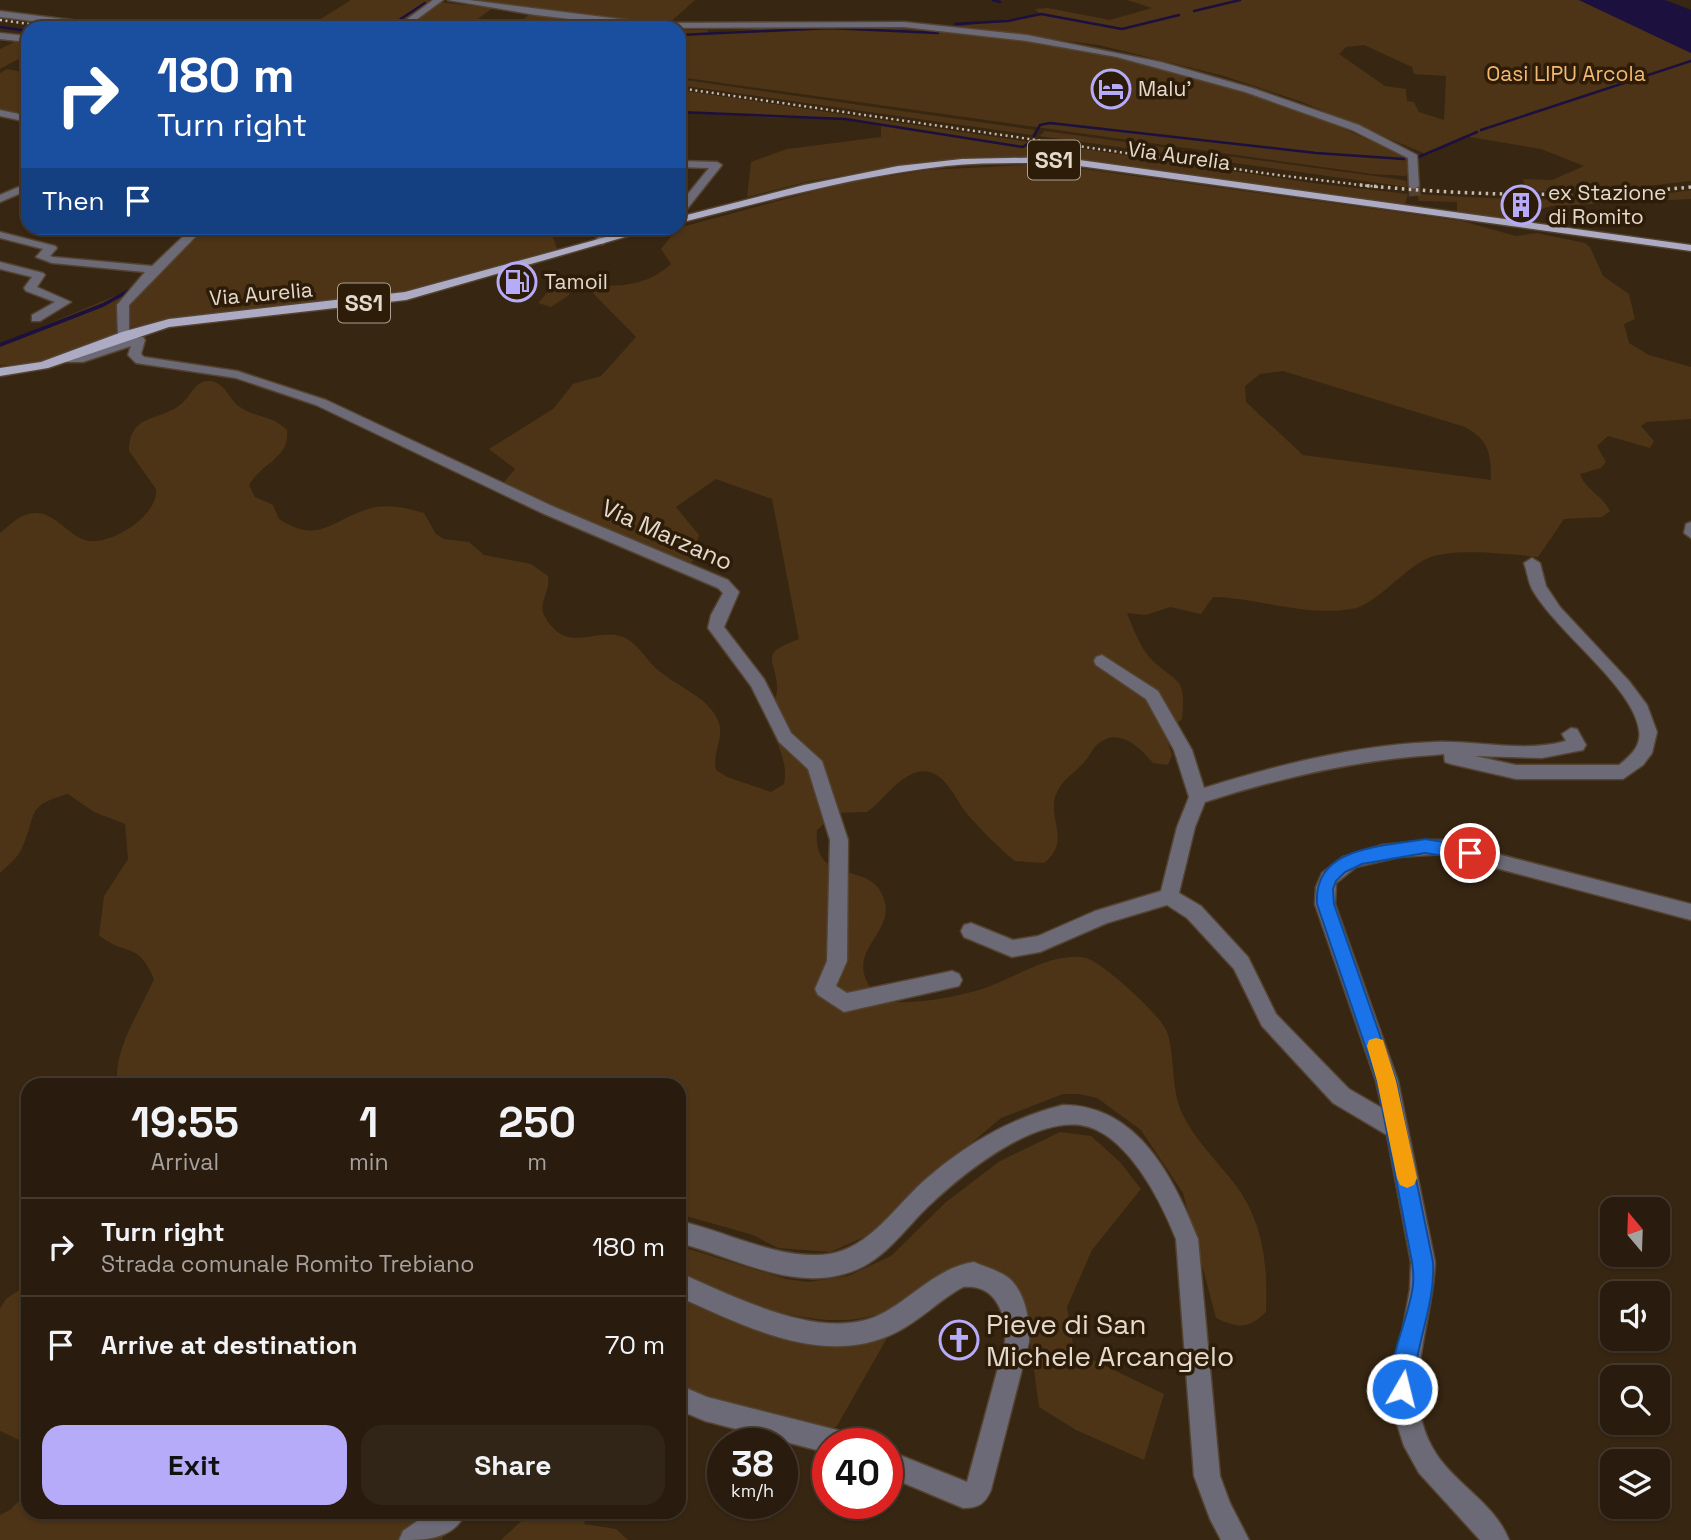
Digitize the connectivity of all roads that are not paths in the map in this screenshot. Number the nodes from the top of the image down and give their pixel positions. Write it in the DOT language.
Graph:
graph roads {
  1 [pos="439,0"];
  2 [pos="453,0"];
  3 [pos="0,15"];
  4 [pos="51,21"];
  5 [pos="409,21"];
  6 [pos="624,21"];
  7 [pos="686,27"];
  8 [pos="0,36"];
  9 [pos="21,38"];
  10 [pos="0,113"];
  11 [pos="21,118"];
  12 [pos="686,164"];
  13 [pos="21,189"];
  14 [pos="0,199"];
  15 [pos="686,204"];
  16 [pos="1416,209"];
  17 [pos="686,213"];
  18 [pos="695,215"];
  19 [pos="686,218"];
  20 [pos="0,235"];
  21 [pos="190,235"];
  22 [pos="608,235"];
  23 [pos="624,235"];
  24 [pos="599,242"];
  25 [pos="1691,248"];
  26 [pos="0,264"];
  27 [pos="152,270"];
  28 [pos="36,318"];
  29 [pos="124,335"];
  30 [pos="66,359"];
  31 [pos="0,372"];
  32 [pos="1691,527"];
  33 [pos="1691,533"];
  34 [pos="1532,563"];
  35 [pos="1102,661"];
  36 [pos="1571,734"];
  37 [pos="1420,749"];
  38 [pos="1198,797"];
  39 [pos="1169,897"];
  40 [pos="1691,912"];
  41 [pos="971,931"];
  42 [pos="952,980"];
  43 [pos="1397,1129"];
  44 [pos="686,1234"];
  45 [pos="686,1288"];
  46 [pos="686,1400"];
  47 [pos="812,1437"];
  48 [pos="903,1469"];
  49 [pos="443,1519"];
  50 [pos="412,1540"];
  51 [pos="1236,1540"];
  52 [pos="1496,1540"];
  1 -- 5 [label="street"];
  2 -- 6 [label="street"];
  3 -- 4 [label="street"];
  7 -- 16 [label="street"];
  8 -- 9 [label="street"];
  10 -- 11 [label="street"];
  12 -- 15 [label="street"];
  13 -- 14 [label="street"];
  16 -- 18 [label="main road, Via Aurelia / SS1"];
  16 -- 25 [label="main road, Via Aurelia / SS1"];
  17 -- 18 [label="street"];
  18 -- 19 [label="main road, Via Aurelia / SS1"];
  20 -- 27 [label="street"];
  21 -- 27 [label="street"];
  22 -- 24 [label="street"];
  23 -- 24 [label="main road, Via Aurelia / SS1"];
  24 -- 29 [label="main road, Via Aurelia / SS1"];
  26 -- 28 [label="street"];
  27 -- 29 [label="street"];
  29 -- 30 [label="main road, Via Aurelia / SS1"];
  30 -- 31 [label="main road, Via Aurelia / SS1"];
  30 -- 42 [label="street, Via Marzano"];
  32 -- 33 [label="street"];
  34 -- 37 [label="street"];
  35 -- 38 [label="street"];
  36 -- 37 [label="street"];
  37 -- 38 [label="street"];
  38 -- 39 [label="street"];
  39 -- 41 [label="street"];
  39 -- 43 [label="street"];
  40 -- 43 [label="street"];
  43 -- 52 [label="street"];
  44 -- 51 [label="street"];
  45 -- 48 [label="street"];
  46 -- 47 [label="street"];
  49 -- 50 [label="street"];
}
